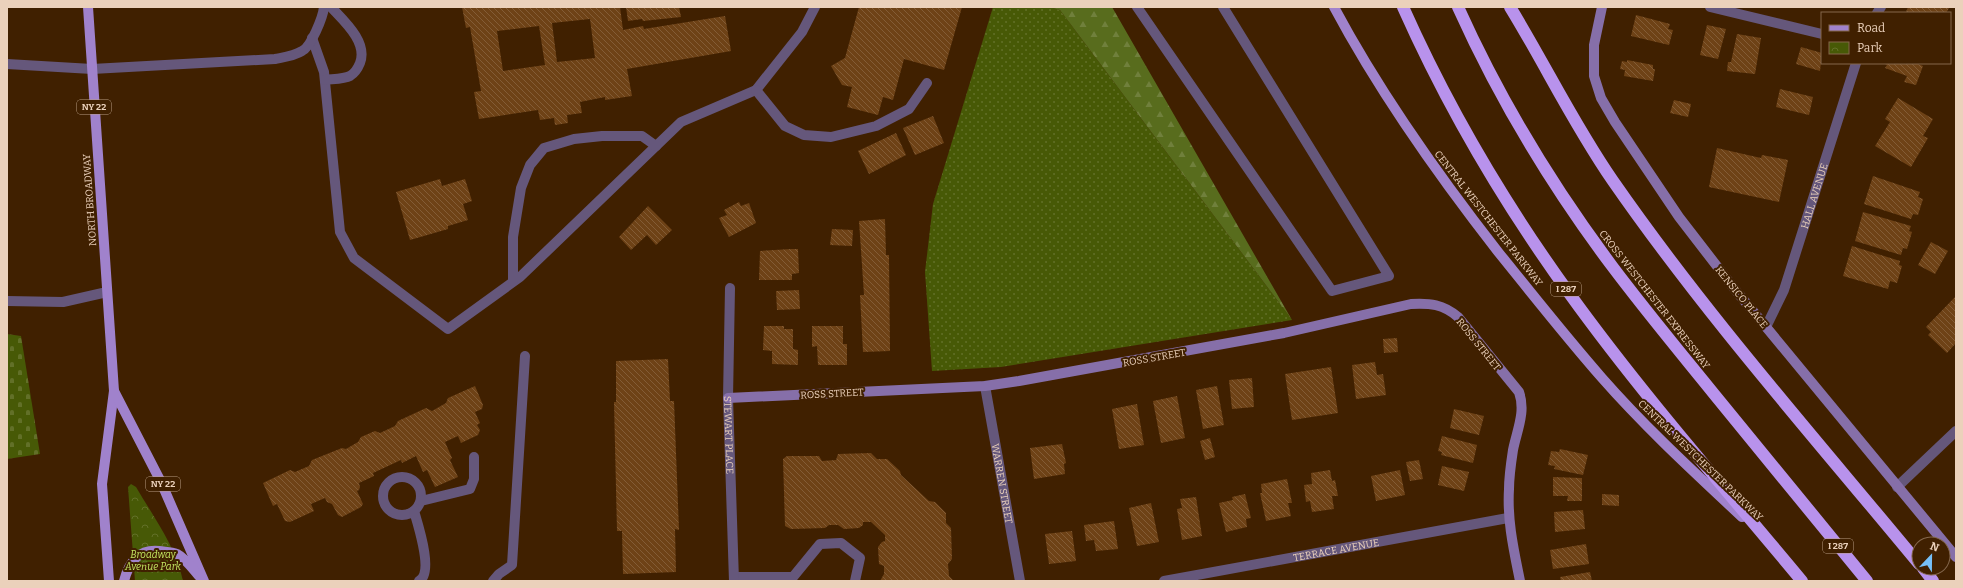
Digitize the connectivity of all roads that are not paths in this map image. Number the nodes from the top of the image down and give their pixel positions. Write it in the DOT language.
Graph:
graph roads {
  1 [pos="88,7"];
  2 [pos="324,7"];
  3 [pos="331,7"];
  4 [pos="815,7"];
  5 [pos="1137,7"];
  6 [pos="1223,7"];
  7 [pos="1334,7"];
  8 [pos="1403,7"];
  9 [pos="1458,7"];
  10 [pos="1510,7"];
  11 [pos="1513,7"];
  12 [pos="1602,7"];
  13 [pos="1710,7"];
  14 [pos="1523,29"];
  15 [pos="1821,34"];
  16 [pos="312,38"];
  17 [pos="7,64"];
  18 [pos="1856,64"];
  19 [pos="92,69"];
  20 [pos="325,80"];
  21 [pos="927,83"];
  22 [pos="756,90"];
  23 [pos="656,146"];
  24 [pos="513,281"];
  25 [pos="730,288"];
  26 [pos="107,292"];
  27 [pos="7,301"];
  28 [pos="1766,327"];
  29 [pos="525,356"];
  30 [pos="985,386"];
  31 [pos="114,391"];
  32 [pos="728,398"];
  33 [pos="1956,431"];
  34 [pos="474,457"];
  35 [pos="1897,487"];
  36 [pos="421,501"];
  37 [pos="414,511"];
  38 [pos="1508,518"];
  39 [pos="1770,542"];
  40 [pos="1911,554"];
  41 [pos="1956,558"];
  42 [pos="734,579"];
  43 [pos="109,581"];
  44 [pos="124,581"];
  45 [pos="203,581"];
  46 [pos="419,581"];
  47 [pos="493,581"];
  48 [pos="855,581"];
  49 [pos="1020,581"];
  50 [pos="1164,581"];
  51 [pos="1520,581"];
  52 [pos="1802,581"];
  53 [pos="1867,581"];
  1 -- 19 [label="main road, NORTH BROADWAY / NY 22"];
  2 -- 16 [label="street"];
  3 -- 20 [label="street"];
  4 -- 22 [label="street"];
  5 -- 6 [label="street"];
  7 -- 39 [label="main road, CENTRAL WESTCHESTER PARKWAY"];
  8 -- 39 [label="highway, I 287"];
  9 -- 53 [label="highway, CROSS WESTCHESTER EXPRESSWAY / I 287"];
  10 -- 14 [label="highway"];
  11 -- 14 [label="main road"];
  12 -- 28 [label="street, KENSICO PLACE"];
  13 -- 15 [label="street"];
  14 -- 40 [label="highway"];
  16 -- 19 [label="street"];
  16 -- 20 [label="street"];
  17 -- 19 [label="street"];
  18 -- 28 [label="street, HALL AVENUE"];
  19 -- 26 [label="main road, NORTH BROADWAY / NY 22"];
  20 -- 24 [label="street"];
  21 -- 22 [label="street"];
  22 -- 23 [label="street"];
  23 -- 24 [label="street"];
  23 -- 24 [label="street"];
  25 -- 32 [label="street, STEWART PLACE"];
  26 -- 27 [label="street"];
  26 -- 31 [label="main road, NORTH BROADWAY / NY 22"];
  28 -- 35 [label="street, KENSICO PLACE"];
  29 -- 47 [label="street"];
  30 -- 32 [label="street, ROSS STREET"];
  30 -- 38 [label="street, ROSS STREET"];
  30 -- 49 [label="street, WARREN STREET"];
  31 -- 43 [label="main road, NORTH BROADWAY / NY 22"];
  31 -- 45 [label="main road, NORTH BROADWAY / NY 22"];
  32 -- 42 [label="street, STEWART PLACE"];
  33 -- 35 [label="street"];
  34 -- 36 [label="street"];
  35 -- 41 [label="street, KENSICO PLACE"];
  36 -- 37 [label="street"];
  36 -- 37 [label="street"];
  37 -- 46 [label="street"];
  38 -- 50 [label="street, TERRACE AVENUE"];
  38 -- 51 [label="street"];
  39 -- 52 [label="highway, I 287"];
  42 -- 48 [label="street"];
  44 -- 45 [label="main road"];
}
